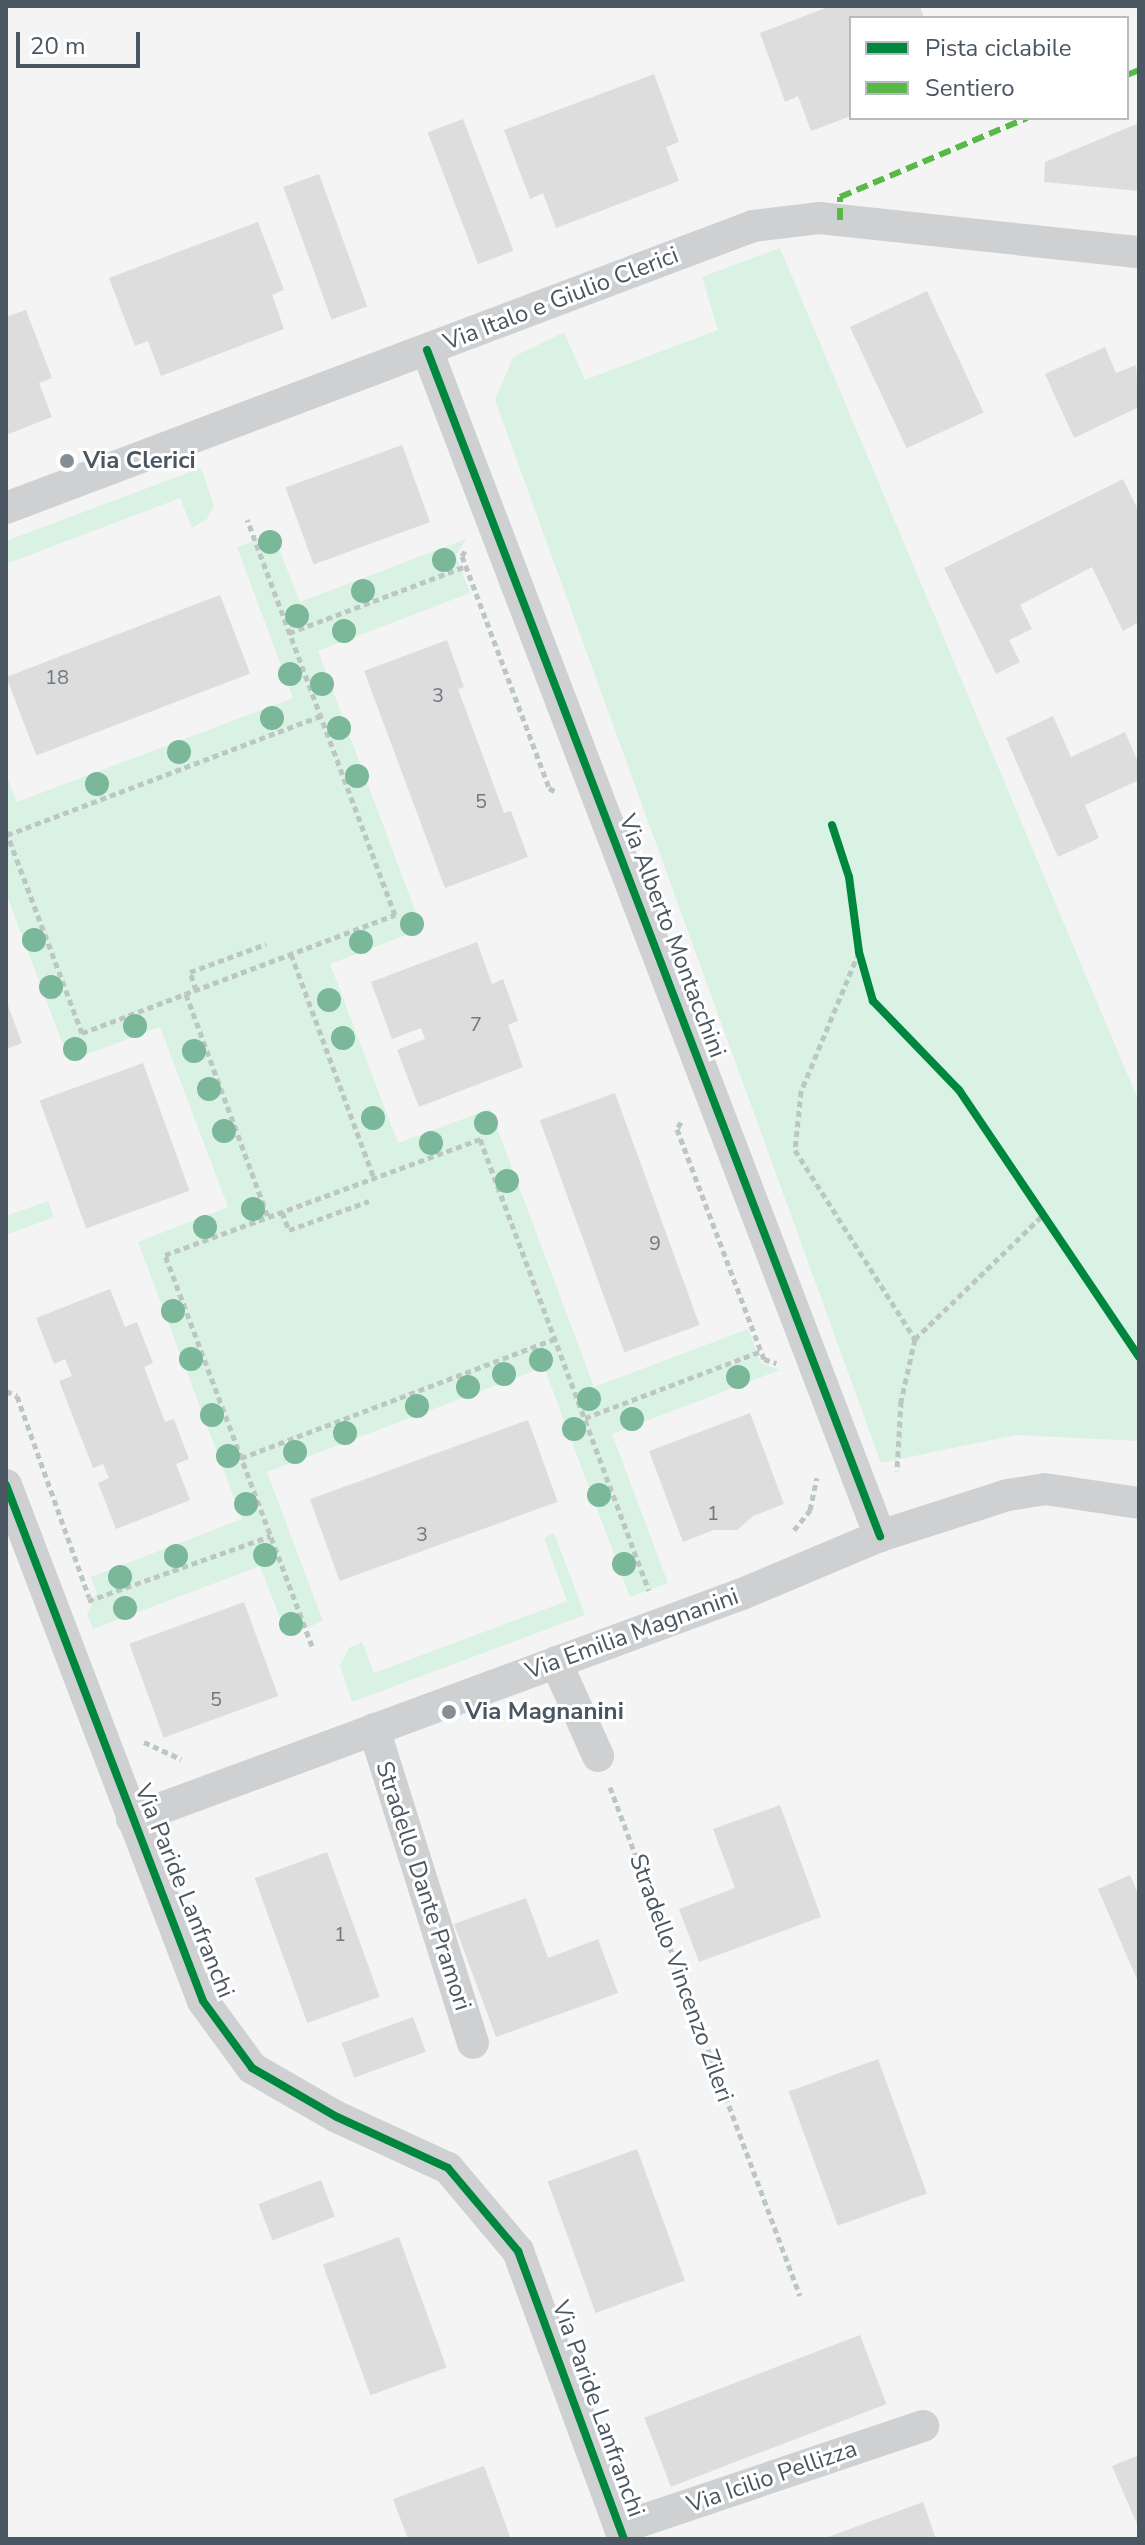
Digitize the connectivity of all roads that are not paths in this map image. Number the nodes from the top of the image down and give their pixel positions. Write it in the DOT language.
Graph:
graph roads {
  1 [pos="1139,252"];
  2 [pos="427,350"];
  3 [pos="6,508"];
  4 [pos="6,1485"];
  5 [pos="1139,1503"];
  6 [pos="880,1536"];
  7 [pos="556,1662"];
  8 [pos="374,1729"];
  9 [pos="598,1756"];
  10 [pos="132,1819"];
  11 [pos="473,2043"];
  12 [pos="923,2426"];
  13 [pos="622,2534"];
  1 -- 2 [label="street, Via Italo e Giulio Clerici"];
  2 -- 3 [label="street, Via Italo e Giulio Clerici"];
  2 -- 6 [label="street, Via Alberto Montacchini"];
  4 -- 10 [label="street, Via Paride Lanfranchi"];
  5 -- 6 [label="street, Via Emilia Magnanini"];
  6 -- 7 [label="street, Via Emilia Magnanini"];
  7 -- 8 [label="street, Via Emilia Magnanini"];
  7 -- 9 [label="street"];
  8 -- 10 [label="street, Via Emilia Magnanini"];
  8 -- 11 [label="street, Stradello Dante Pramori"];
  10 -- 13 [label="street, Via Paride Lanfranchi"];
  12 -- 13 [label="street, Via Icilio Pellizza"];
}
